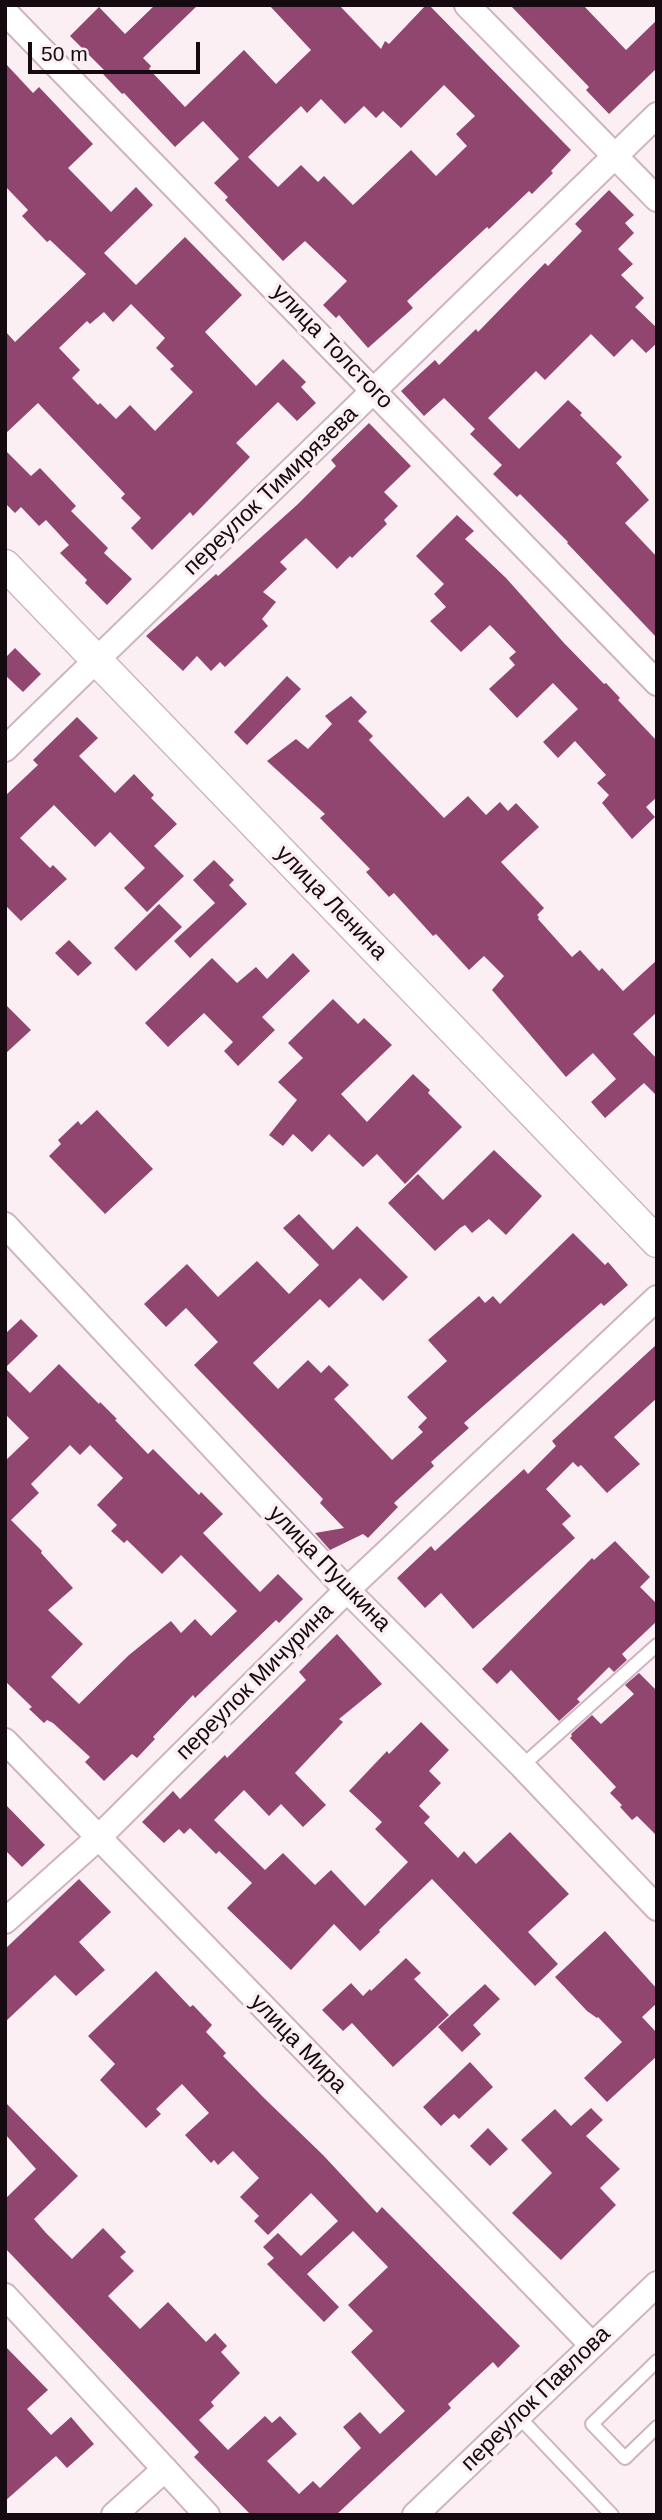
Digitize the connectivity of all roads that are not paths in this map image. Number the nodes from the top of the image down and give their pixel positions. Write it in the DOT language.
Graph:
graph roads {
  1 [pos="467,5"];
  2 [pos="5,12"];
  3 [pos="657,115"];
  4 [pos="615,155"];
  5 [pos="657,199"];
  6 [pos="375,390"];
  7 [pos="5,565"];
  8 [pos="97,660"];
  9 [pos="657,683"];
  10 [pos="5,749"];
  11 [pos="5,1225"];
  12 [pos="657,1242"];
  13 [pos="657,1298"];
  14 [pos="347,1590"];
  15 [pos="657,1645"];
  16 [pos="5,1741"];
  17 [pos="522,1766"];
  18 [pos="98,1838"];
  19 [pos="657,1908"];
  20 [pos="5,1922"];
  21 [pos="657,2284"];
  22 [pos="5,2296"];
  23 [pos="592,2345"];
  24 [pos="657,2361"];
  25 [pos="518,2416"];
  26 [pos="657,2427"];
  27 [pos="164,2469"];
  28 [pos="114,2515"];
  29 [pos="207,2515"];
  30 [pos="415,2515"];
  31 [pos="612,2515"];
  1 -- 4 [label="street"];
  2 -- 6 [label="street, улица Толстого"];
  3 -- 4 [label="street, переулок Тимирязева"];
  4 -- 5 [label="street"];
  4 -- 6 [label="street, переулок Тимирязева"];
  6 -- 8 [label="street, переулок Тимирязева"];
  6 -- 9 [label="street, улица Толстого"];
  7 -- 8 [label="street, улица Ленина"];
  8 -- 10 [label="street, переулок Тимирязева"];
  8 -- 12 [label="street, улица Ленина"];
  11 -- 14 [label="street, улица Пушкина"];
  13 -- 14 [label="street, переулок Мичурина"];
  14 -- 17 [label="street, улица Пушкина"];
  14 -- 18 [label="street, переулок Мичурина"];
  15 -- 17 [label="lane"];
  16 -- 18 [label="street, улица Мира"];
  17 -- 19 [label="street, улица Пушкина"];
  18 -- 20 [label="street, переулок Мичурина"];
  18 -- 23 [label="street, улица Мира"];
  21 -- 23 [label="street, переулок Павлова"];
  22 -- 27 [label="street"];
  23 -- 25 [label="street, переулок Павлова"];
  24 -- 26 [label="lane"];
  25 -- 30 [label="street, переулок Павлова"];
  25 -- 31 [label="lane"];
  27 -- 28 [label="street"];
  27 -- 29 [label="street"];
}
